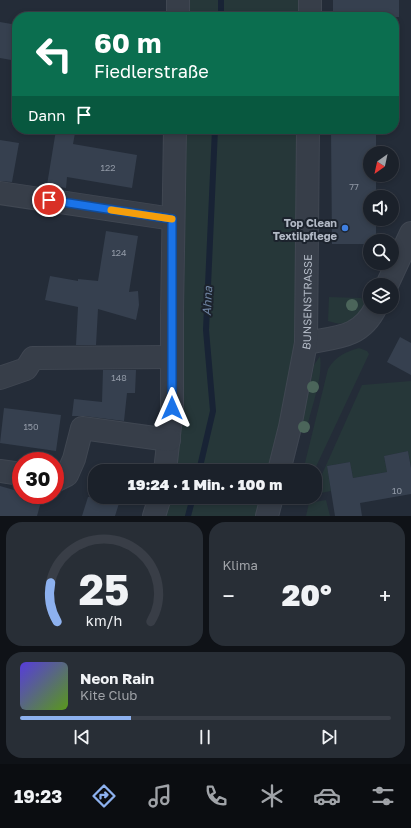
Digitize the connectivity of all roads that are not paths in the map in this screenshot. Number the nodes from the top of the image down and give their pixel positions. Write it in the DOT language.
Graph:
graph roads {
  1 [pos="178,0"];
  2 [pos="310,0"];
  3 [pos="178,12"];
  4 [pos="310,12"];
  5 [pos="175,134"];
  6 [pos="308,134"];
  7 [pos="0,193"];
  8 [pos="172,219"];
  9 [pos="411,233"];
  10 [pos="390,278"];
  11 [pos="373,314"];
  12 [pos="306,343"];
  13 [pos="172,357"];
  14 [pos="0,378"];
  15 [pos="169,440"];
  16 [pos="166,464"];
  17 [pos="280,464"];
  18 [pos="0,471"];
  19 [pos="12,473"];
  20 [pos="64,476"];
  21 [pos="158,504"];
  22 [pos="270,504"];
  23 [pos="154,516"];
  24 [pos="267,516"];
  1 -- 3 [label="street"];
  2 -- 4 [label="street"];
  5 -- 8 [label="street"];
  6 -- 12 [label="street, BUNSENSTRASSE"];
  7 -- 8 [label="street"];
  8 -- 13 [label="street"];
  9 -- 10 [label="street"];
  11 -- 12 [label="street"];
  12 -- 17 [label="street, BUNSENSTRASSE"];
  13 -- 14 [label="street"];
  13 -- 15 [label="street"];
  15 -- 16 [label="street"];
  15 -- 20 [label="street"];
  18 -- 19 [label="street"];
  21 -- 23 [label="street"];
  22 -- 24 [label="street"];
}
